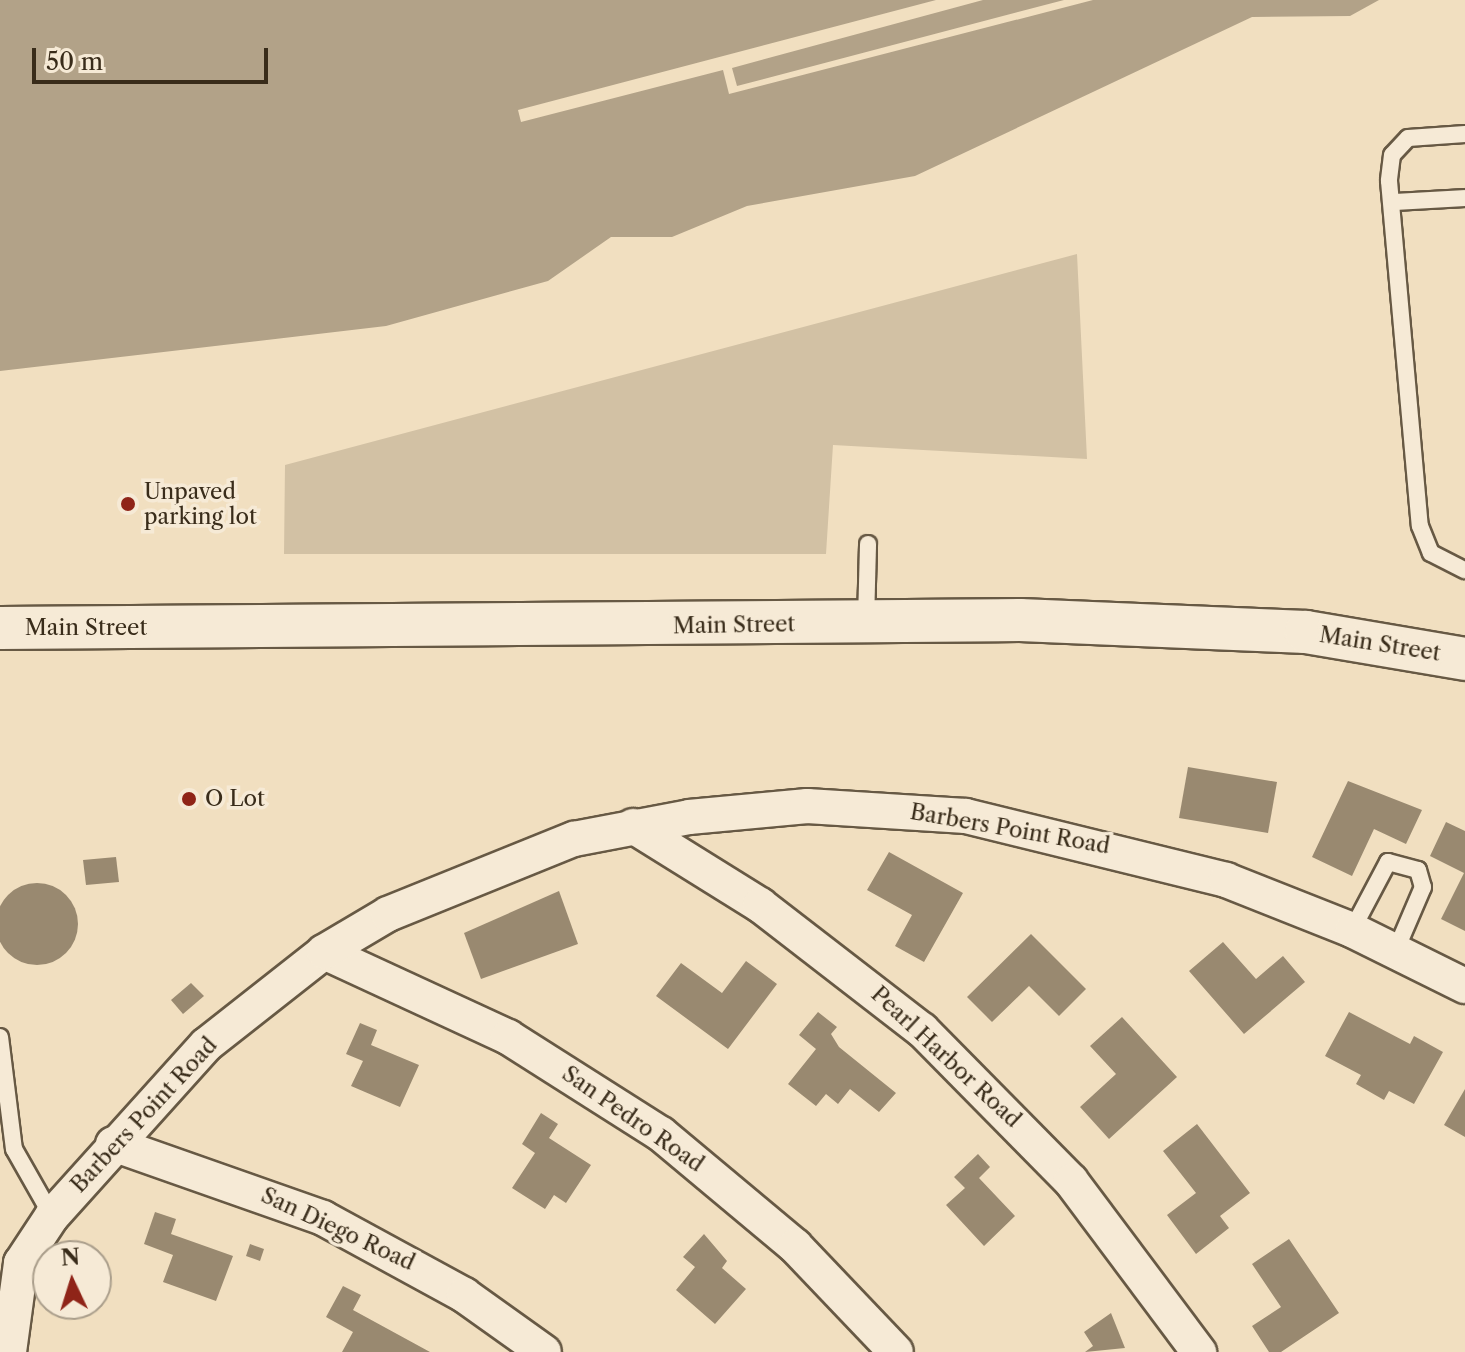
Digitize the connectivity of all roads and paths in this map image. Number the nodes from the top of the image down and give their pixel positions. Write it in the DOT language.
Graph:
graph roads {
  1 [pos="1465,134"];
  2 [pos="1465,198"];
  3 [pos="1394,202"];
  4 [pos="868,544"];
  5 [pos="1465,570"];
  6 [pos="866,622"];
  7 [pos="0,628"];
  8 [pos="1465,659"];
  9 [pos="633,826"];
  10 [pos="1352,930"];
  11 [pos="1396,950"];
  12 [pos="324,952"];
  13 [pos="1465,986"];
  14 [pos="0,1037"];
  15 [pos="113,1144"];
  16 [pos="52,1216"];
  17 [pos="4,1313"];
  18 [pos="9,1352"];
  19 [pos="544,1352"];
  20 [pos="896,1352"];
  21 [pos="1199,1352"];
  1 -- 3 [label="lane"];
  2 -- 3 [label="lane"];
  3 -- 5 [label="lane"];
  4 -- 6 [label="lane"];
  6 -- 7 [label="street, Main Street"];
  6 -- 8 [label="street, Main Street"];
  9 -- 10 [label="street, Barbers Point Road"];
  9 -- 12 [label="street, Barbers Point Road"];
  9 -- 21 [label="street, Pearl Harbor Road"];
  10 -- 11 [label="street, Barbers Point Road"];
  10 -- 11 [label="lane"];
  11 -- 13 [label="street, Barbers Point Road"];
  12 -- 15 [label="street, Barbers Point Road"];
  12 -- 20 [label="street, San Pedro Road"];
  14 -- 16 [label="lane"];
  15 -- 16 [label="street, Barbers Point Road"];
  15 -- 19 [label="street, San Diego Road"];
  16 -- 17 [label="street, Barbers Point Road"];
  17 -- 18 [label="street, Barbers Point Road"];
}
